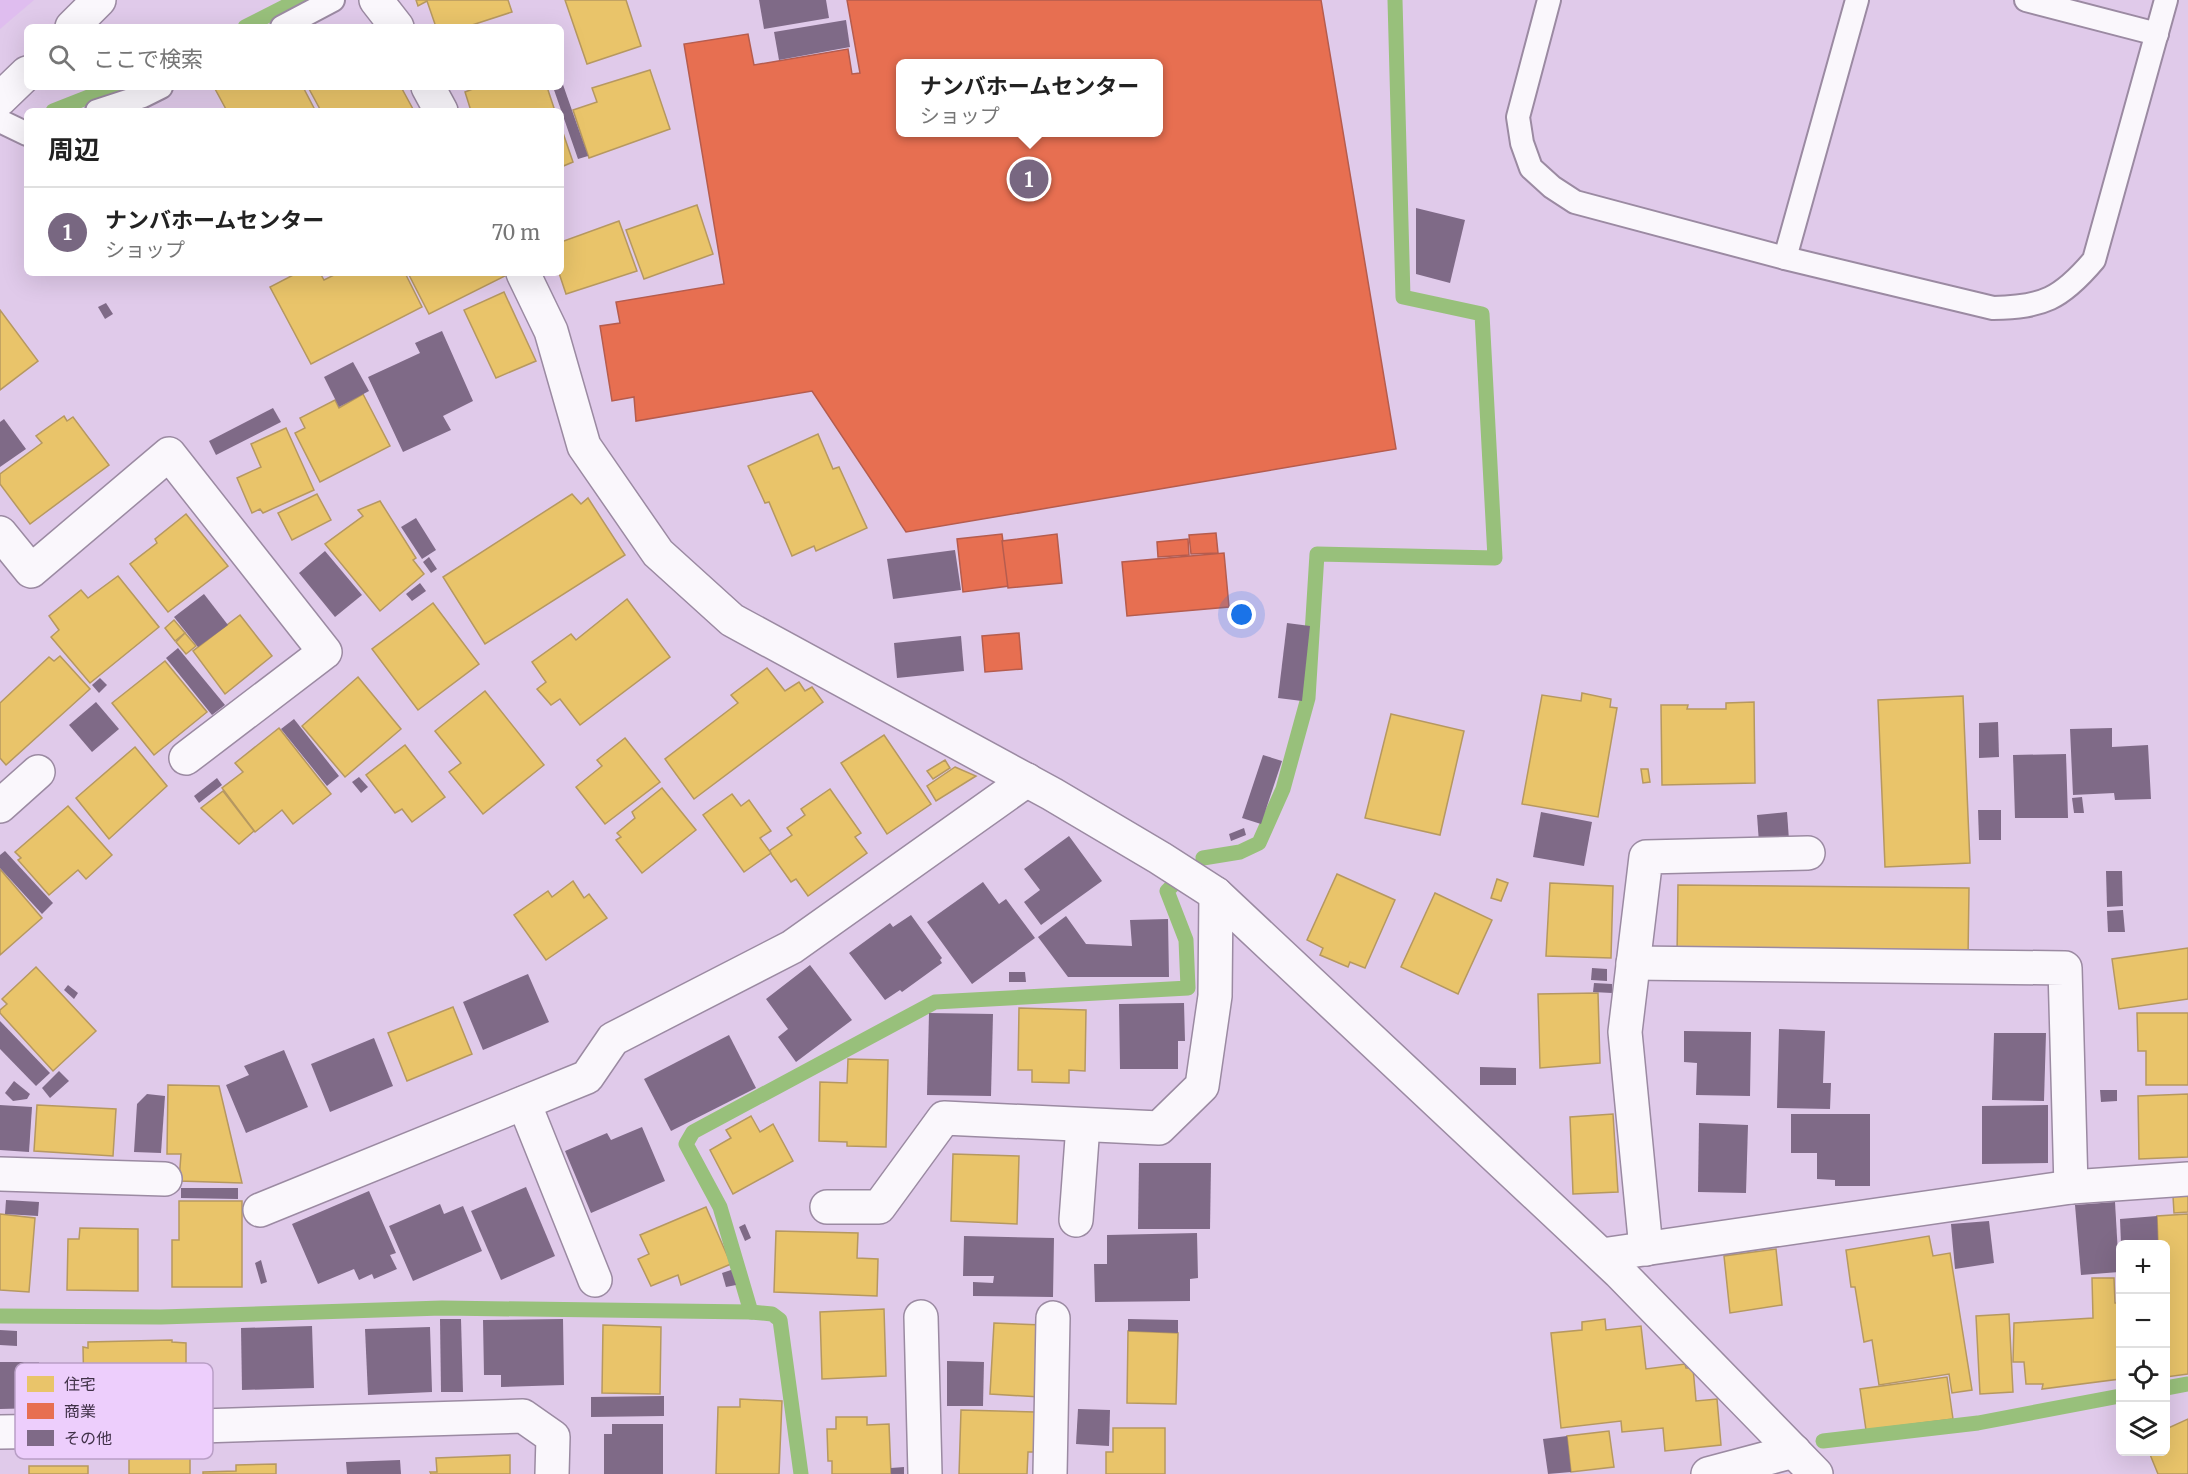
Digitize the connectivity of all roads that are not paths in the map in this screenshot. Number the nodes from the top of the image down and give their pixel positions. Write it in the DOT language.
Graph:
graph roads {
  1 [pos="99,0"];
  2 [pos="333,0"];
  3 [pos="376,0"];
  4 [pos="1549,0"];
  5 [pos="1857,0"];
  6 [pos="2026,0"];
  7 [pos="2166,0"];
  8 [pos="75,24"];
  9 [pos="288,24"];
  10 [pos="395,24"];
  11 [pos="2157,34"];
  12 [pos="24,76"];
  13 [pos="155,90"];
  14 [pos="430,90"];
  15 [pos="0,99"];
  16 [pos="107,108"];
  17 [pos="439,108"];
  18 [pos="0,121"];
  19 [pos="24,133"];
  20 [pos="1785,258"];
  21 [pos="525,276"];
  22 [pos="0,533"];
  23 [pos="186,758"];
  24 [pos="38,772"];
  25 [pos="1027,780"];
  26 [pos="0,806"];
  27 [pos="1808,853"];
  28 [pos="1216,894"];
  29 [pos="1633,963"];
  30 [pos="524,1104"];
  31 [pos="1083,1125"];
  32 [pos="0,1173"];
  33 [pos="165,1179"];
  34 [pos="2188,1179"];
  35 [pos="2071,1186"];
  36 [pos="827,1207"];
  37 [pos="260,1210"];
  38 [pos="1076,1220"];
  39 [pos="1646,1249"];
  40 [pos="1602,1256"];
  41 [pos="595,1280"];
  42 [pos="921,1317"];
  43 [pos="1053,1318"];
  44 [pos="213,1426"];
  45 [pos="0,1432"];
  46 [pos="15,1432"];
  47 [pos="1805,1463"];
  48 [pos="552,1474"];
  49 [pos="925,1474"];
  50 [pos="1050,1474"];
  51 [pos="1708,1474"];
  1 -- 8 [label="main road"];
  2 -- 9 [label="lane"];
  3 -- 10 [label="main road"];
  4 -- 20 [label="lane"];
  5 -- 20 [label="lane"];
  6 -- 11 [label="lane"];
  7 -- 11 [label="lane"];
  11 -- 20 [label="lane"];
  12 -- 15 [label="main road"];
  13 -- 16 [label="lane"];
  14 -- 17 [label="main road"];
  18 -- 19 [label="lane"];
  21 -- 25 [label="main road"];
  22 -- 23 [label="main road"];
  24 -- 26 [label="main road"];
  25 -- 28 [label="main road"];
  25 -- 30 [label="main road"];
  27 -- 29 [label="main road"];
  28 -- 31 [label="main road"];
  28 -- 40 [label="main road"];
  29 -- 35 [label="main road"];
  29 -- 39 [label="main road"];
  30 -- 37 [label="main road"];
  30 -- 41 [label="main road"];
  31 -- 36 [label="main road"];
  31 -- 38 [label="main road"];
  32 -- 33 [label="main road"];
  34 -- 35 [label="main road"];
  35 -- 39 [label="main road"];
  39 -- 40 [label="main road"];
  40 -- 47 [label="main road"];
  42 -- 49 [label="main road"];
  43 -- 50 [label="main road"];
  44 -- 48 [label="main road"];
  45 -- 46 [label="main road"];
  47 -- 51 [label="main road"];
}
